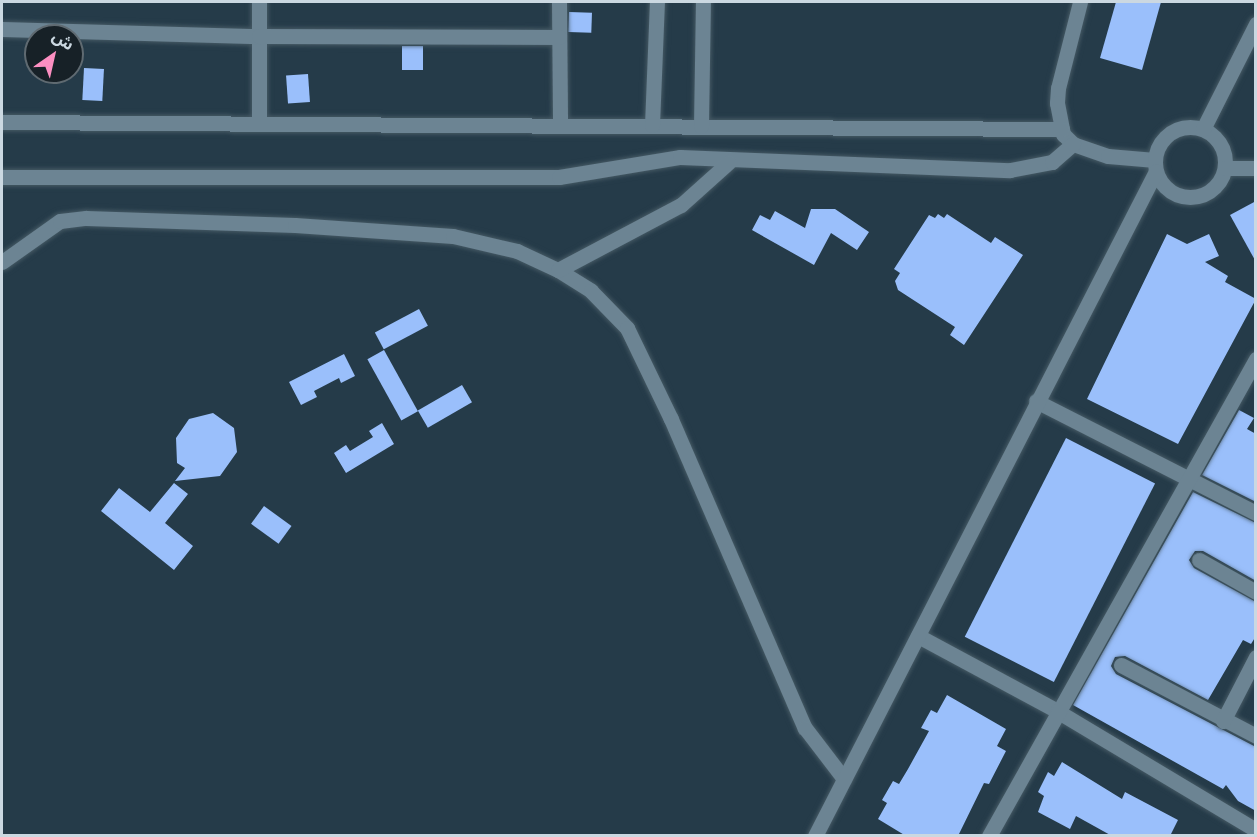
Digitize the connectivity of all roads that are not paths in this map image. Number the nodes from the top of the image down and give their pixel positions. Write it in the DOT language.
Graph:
graph roads {
  1 [pos="259,2"];
  2 [pos="559,2"];
  3 [pos="657,2"];
  4 [pos="703,2"];
  5 [pos="1080,2"];
  6 [pos="1256,24"];
  7 [pos="2,29"];
  8 [pos="259,36"];
  9 [pos="559,37"];
  10 [pos="2,122"];
  11 [pos="259,123"];
  12 [pos="561,124"];
  13 [pos="652,125"];
  14 [pos="701,126"];
  15 [pos="1062,129"];
  16 [pos="1203,129"];
  17 [pos="1072,144"];
  18 [pos="729,162"];
  19 [pos="1155,166"];
  20 [pos="1226,168"];
  21 [pos="1256,168"];
  22 [pos="2,177"];
  23 [pos="2,262"];
  24 [pos="558,270"];
  25 [pos="1256,358"];
  26 [pos="1036,401"];
  27 [pos="1190,477"];
  28 [pos="1256,513"];
  29 [pos="1199,560"];
  30 [pos="1256,592"];
  31 [pos="918,636"];
  32 [pos="1256,657"];
  33 [pos="1121,665"];
  34 [pos="1058,711"];
  35 [pos="1223,721"];
  36 [pos="1256,736"];
  37 [pos="844,779"];
  38 [pos="1256,830"];
  39 [pos="815,836"];
  40 [pos="989,836"];
  1 -- 8 [label="street"];
  2 -- 9 [label="street"];
  3 -- 13 [label="street"];
  4 -- 14 [label="street"];
  5 -- 15 [label="street"];
  6 -- 16 [label="street"];
  7 -- 8 [label="street"];
  8 -- 9 [label="street"];
  8 -- 11 [label="street"];
  9 -- 12 [label="street"];
  10 -- 11 [label="street"];
  11 -- 12 [label="street"];
  12 -- 13 [label="street"];
  13 -- 14 [label="street"];
  14 -- 15 [label="street"];
  15 -- 17 [label="street"];
  16 -- 19 [label="street"];
  16 -- 20 [label="street"];
  17 -- 18 [label="street"];
  17 -- 19 [label="street"];
  18 -- 22 [label="street"];
  18 -- 24 [label="street"];
  19 -- 20 [label="street"];
  19 -- 26 [label="street"];
  20 -- 21 [label="street"];
  23 -- 24 [label="street"];
  24 -- 37 [label="street"];
  25 -- 27 [label="street"];
  26 -- 27 [label="street"];
  26 -- 31 [label="street"];
  27 -- 28 [label="street"];
  27 -- 34 [label="street"];
  29 -- 30 [label="street"];
  31 -- 34 [label="street"];
  31 -- 37 [label="street"];
  32 -- 35 [label="street"];
  33 -- 35 [label="street"];
  34 -- 38 [label="street"];
  34 -- 40 [label="street"];
  35 -- 36 [label="street"];
  37 -- 39 [label="street"];
}
